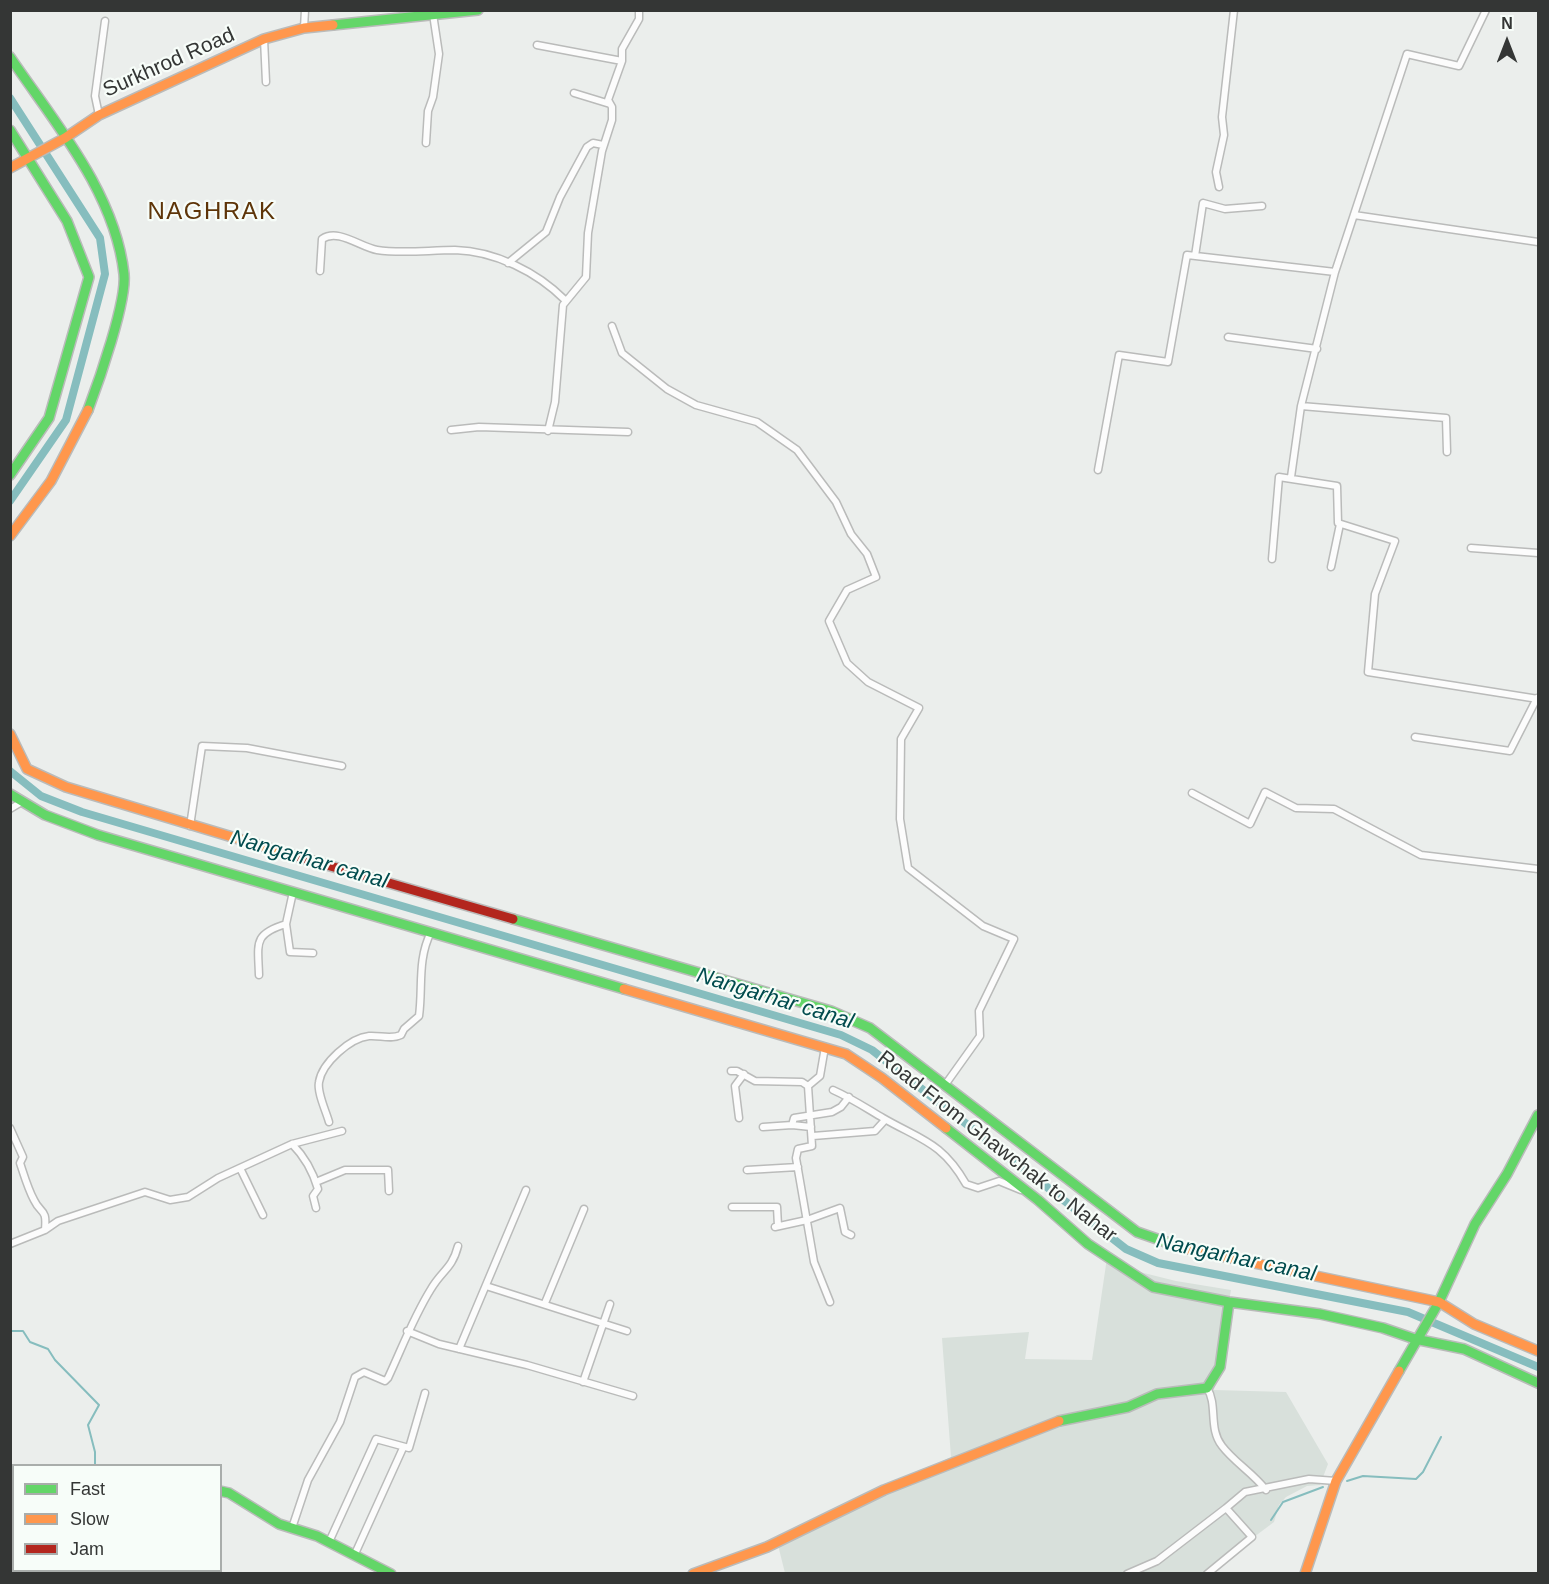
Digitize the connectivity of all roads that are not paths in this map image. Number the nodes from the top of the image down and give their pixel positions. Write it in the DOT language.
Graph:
graph roads {
  1 [pos="306,10"];
  2 [pos="477,10"];
  3 [pos="639,10"];
  4 [pos="1234,10"];
  5 [pos="1486,10"];
  6 [pos="409,13"];
  7 [pos="440,13"];
  8 [pos="105,21"];
  9 [pos="304,28"];
  10 [pos="264,39"];
  11 [pos="537,45"];
  12 [pos="10,57"];
  13 [pos="622,61"];
  14 [pos="266,82"];
  15 [pos="574,93"];
  16 [pos="610,104"];
  17 [pos="99,115"];
  18 [pos="10,130"];
  19 [pos="65,138"];
  20 [pos="426,143"];
  21 [pos="603,145"];
  22 [pos="29,158"];
  23 [pos="10,168"];
  24 [pos="1219,187"];
  25 [pos="1262,206"];
  26 [pos="1354,214"];
  27 [pos="1539,243"];
  28 [pos="1195,256"];
  29 [pos="508,263"];
  30 [pos="320,271"];
  31 [pos="1335,272"];
  32 [pos="565,300"];
  33 [pos="612,326"];
  34 [pos="1228,337"];
  35 [pos="1317,349"];
  36 [pos="1301,406"];
  37 [pos="451,430"];
  38 [pos="548,432"];
  39 [pos="627,432"];
  40 [pos="1447,452"];
  41 [pos="1098,470"];
  42 [pos="10,475"];
  43 [pos="1291,477"];
  44 [pos="1340,524"];
  45 [pos="10,536"];
  46 [pos="1471,548"];
  47 [pos="1539,553"];
  48 [pos="1272,559"];
  49 [pos="1331,567"];
  50 [pos="1538,698"];
  51 [pos="10,734"];
  52 [pos="1415,737"];
  53 [pos="342,766"];
  54 [pos="1192,793"];
  55 [pos="10,794"];
  56 [pos="20,803"];
  57 [pos="10,809"];
  58 [pos="190,826"];
  59 [pos="1539,869"];
  60 [pos="293,892"];
  61 [pos="286,924"];
  62 [pos="431,932"];
  63 [pos="313,953"];
  64 [pos="259,975"];
  65 [pos="825,1046"];
  66 [pos="731,1071"];
  67 [pos="744,1074"];
  68 [pos="945,1085"];
  69 [pos="808,1086"];
  70 [pos="833,1090"];
  71 [pos="849,1097"];
  72 [pos="810,1114"];
  73 [pos="1539,1115"];
  74 [pos="739,1118"];
  75 [pos="885,1120"];
  76 [pos="329,1122"];
  77 [pos="792,1125"];
  78 [pos="763,1127"];
  79 [pos="812,1127"];
  80 [pos="10,1128"];
  81 [pos="342,1131"];
  82 [pos="813,1136"];
  83 [pos="292,1144"];
  84 [pos="798,1167"];
  85 [pos="240,1168"];
  86 [pos="747,1170"];
  87 [pos="316,1182"];
  88 [pos="526,1190"];
  89 [pos="389,1191"];
  90 [pos="1028,1193"];
  91 [pos="732,1207"];
  92 [pos="316,1209"];
  93 [pos="584,1209"];
  94 [pos="263,1215"];
  95 [pos="807,1220"];
  96 [pos="45,1230"];
  97 [pos="851,1235"];
  98 [pos="10,1244"];
  99 [pos="458,1246"];
  100 [pos="486,1286"];
  101 [pos="830,1302"];
  102 [pos="1229,1302"];
  103 [pos="1438,1302"];
  104 [pos="545,1303"];
  105 [pos="610,1304"];
  106 [pos="603,1323"];
  107 [pos="406,1331"];
  108 [pos="627,1331"];
  109 [pos="1418,1335"];
  110 [pos="459,1349"];
  111 [pos="1539,1351"];
  112 [pos="583,1382"];
  113 [pos="1539,1383"];
  114 [pos="1207,1388"];
  115 [pos="425,1393"];
  116 [pos="633,1396"];
  117 [pos="403,1448"];
  118 [pos="1336,1481"];
  119 [pos="1266,1490"];
  120 [pos="222,1491"];
  121 [pos="1226,1508"];
  122 [pos="292,1528"];
  123 [pos="329,1542"];
  124 [pos="354,1556"];
  125 [pos="714,1570"];
  126 [pos="391,1574"];
  127 [pos="693,1574"];
  128 [pos="1127,1574"];
  129 [pos="1207,1574"];
  130 [pos="1305,1574"];
  1 -- 9 [label="street"];
  2 -- 7 [label="main road, Surkhrod Road"];
  3 -- 13 [label="street"];
  4 -- 24 [label="street"];
  5 -- 26 [label="street"];
  6 -- 7 [label="main road, Surkhrod Road"];
  6 -- 9 [label="main road, Surkhrod Road"];
  7 -- 20 [label="street"];
  8 -- 17 [label="street"];
  9 -- 10 [label="main road, Surkhrod Road"];
  10 -- 14 [label="street"];
  10 -- 17 [label="main road, Surkhrod Road"];
  11 -- 13 [label="street"];
  12 -- 19 [label="main road"];
  13 -- 16 [label="street"];
  15 -- 16 [label="street"];
  16 -- 21 [label="street"];
  17 -- 19 [label="main road, Surkhrod Road"];
  18 -- 22 [label="main road"];
  19 -- 22 [label="main road, Surkhrod Road"];
  19 -- 45 [label="main road"];
  21 -- 29 [label="street"];
  21 -- 32 [label="street"];
  22 -- 23 [label="main road, Surkhrod Road"];
  22 -- 42 [label="main road"];
  25 -- 28 [label="street"];
  26 -- 27 [label="street"];
  26 -- 31 [label="street"];
  28 -- 31 [label="street"];
  28 -- 41 [label="street"];
  29 -- 30 [label="street"];
  29 -- 32 [label="street"];
  31 -- 35 [label="street"];
  32 -- 38 [label="street"];
  33 -- 68 [label="street"];
  34 -- 35 [label="street"];
  35 -- 36 [label="street"];
  36 -- 40 [label="street"];
  36 -- 43 [label="street"];
  37 -- 38 [label="street"];
  38 -- 39 [label="street"];
  43 -- 44 [label="street"];
  43 -- 48 [label="street"];
  44 -- 49 [label="street"];
  44 -- 50 [label="street"];
  46 -- 47 [label="street"];
  50 -- 52 [label="street"];
  51 -- 58 [label="main road"];
  53 -- 58 [label="street"];
  54 -- 59 [label="street"];
  55 -- 56 [label="main road, Road From Ghawchak to Nahar"];
  56 -- 57 [label="street"];
  56 -- 60 [label="main road, Road From Ghawchak to Nahar"];
  58 -- 68 [label="main road"];
  60 -- 61 [label="street"];
  60 -- 62 [label="main road, Road From Ghawchak to Nahar"];
  61 -- 63 [label="street"];
  61 -- 64 [label="street"];
  62 -- 65 [label="main road, Road From Ghawchak to Nahar"];
  62 -- 76 [label="street"];
  65 -- 69 [label="street"];
  65 -- 90 [label="main road, Road From Ghawchak to Nahar"];
  66 -- 67 [label="street"];
  67 -- 69 [label="street"];
  67 -- 74 [label="street"];
  68 -- 103 [label="main road"];
  69 -- 72 [label="street"];
  70 -- 71 [label="street"];
  71 -- 72 [label="street"];
  71 -- 75 [label="street"];
  72 -- 77 [label="street"];
  72 -- 79 [label="street"];
  73 -- 103 [label="main road"];
  75 -- 82 [label="street"];
  75 -- 90 [label="street"];
  77 -- 78 [label="street"];
  77 -- 79 [label="street"];
  79 -- 82 [label="street"];
  80 -- 96 [label="street"];
  81 -- 83 [label="street"];
  82 -- 84 [label="street"];
  83 -- 85 [label="street"];
  83 -- 87 [label="street"];
  84 -- 86 [label="street"];
  84 -- 95 [label="street"];
  85 -- 94 [label="street"];
  85 -- 96 [label="street"];
  87 -- 89 [label="street"];
  87 -- 92 [label="street"];
  88 -- 100 [label="street"];
  90 -- 102 [label="main road, Road From Ghawchak to Nahar"];
  91 -- 95 [label="street"];
  93 -- 104 [label="street"];
  95 -- 97 [label="street"];
  95 -- 101 [label="street"];
  96 -- 98 [label="street"];
  99 -- 107 [label="street"];
  100 -- 104 [label="street"];
  100 -- 110 [label="street"];
  102 -- 109 [label="main road, Road From Ghawchak to Nahar"];
  102 -- 114 [label="main road"];
  103 -- 109 [label="main road"];
  103 -- 111 [label="main road"];
  104 -- 106 [label="street"];
  105 -- 106 [label="street"];
  106 -- 108 [label="street"];
  106 -- 112 [label="street"];
  107 -- 110 [label="street"];
  107 -- 122 [label="street"];
  109 -- 113 [label="main road, Road From Ghawchak to Nahar"];
  109 -- 118 [label="main road"];
  110 -- 112 [label="street"];
  112 -- 116 [label="street"];
  114 -- 119 [label="street"];
  114 -- 125 [label="main road"];
  115 -- 117 [label="street"];
  117 -- 123 [label="street"];
  117 -- 124 [label="street"];
  118 -- 119 [label="street"];
  118 -- 130 [label="main road"];
  119 -- 121 [label="street"];
  120 -- 122 [label="main road"];
  121 -- 128 [label="street"];
  121 -- 129 [label="street"];
  122 -- 123 [label="main road"];
  123 -- 124 [label="main road"];
  124 -- 126 [label="main road"];
  125 -- 127 [label="main road"];
}
